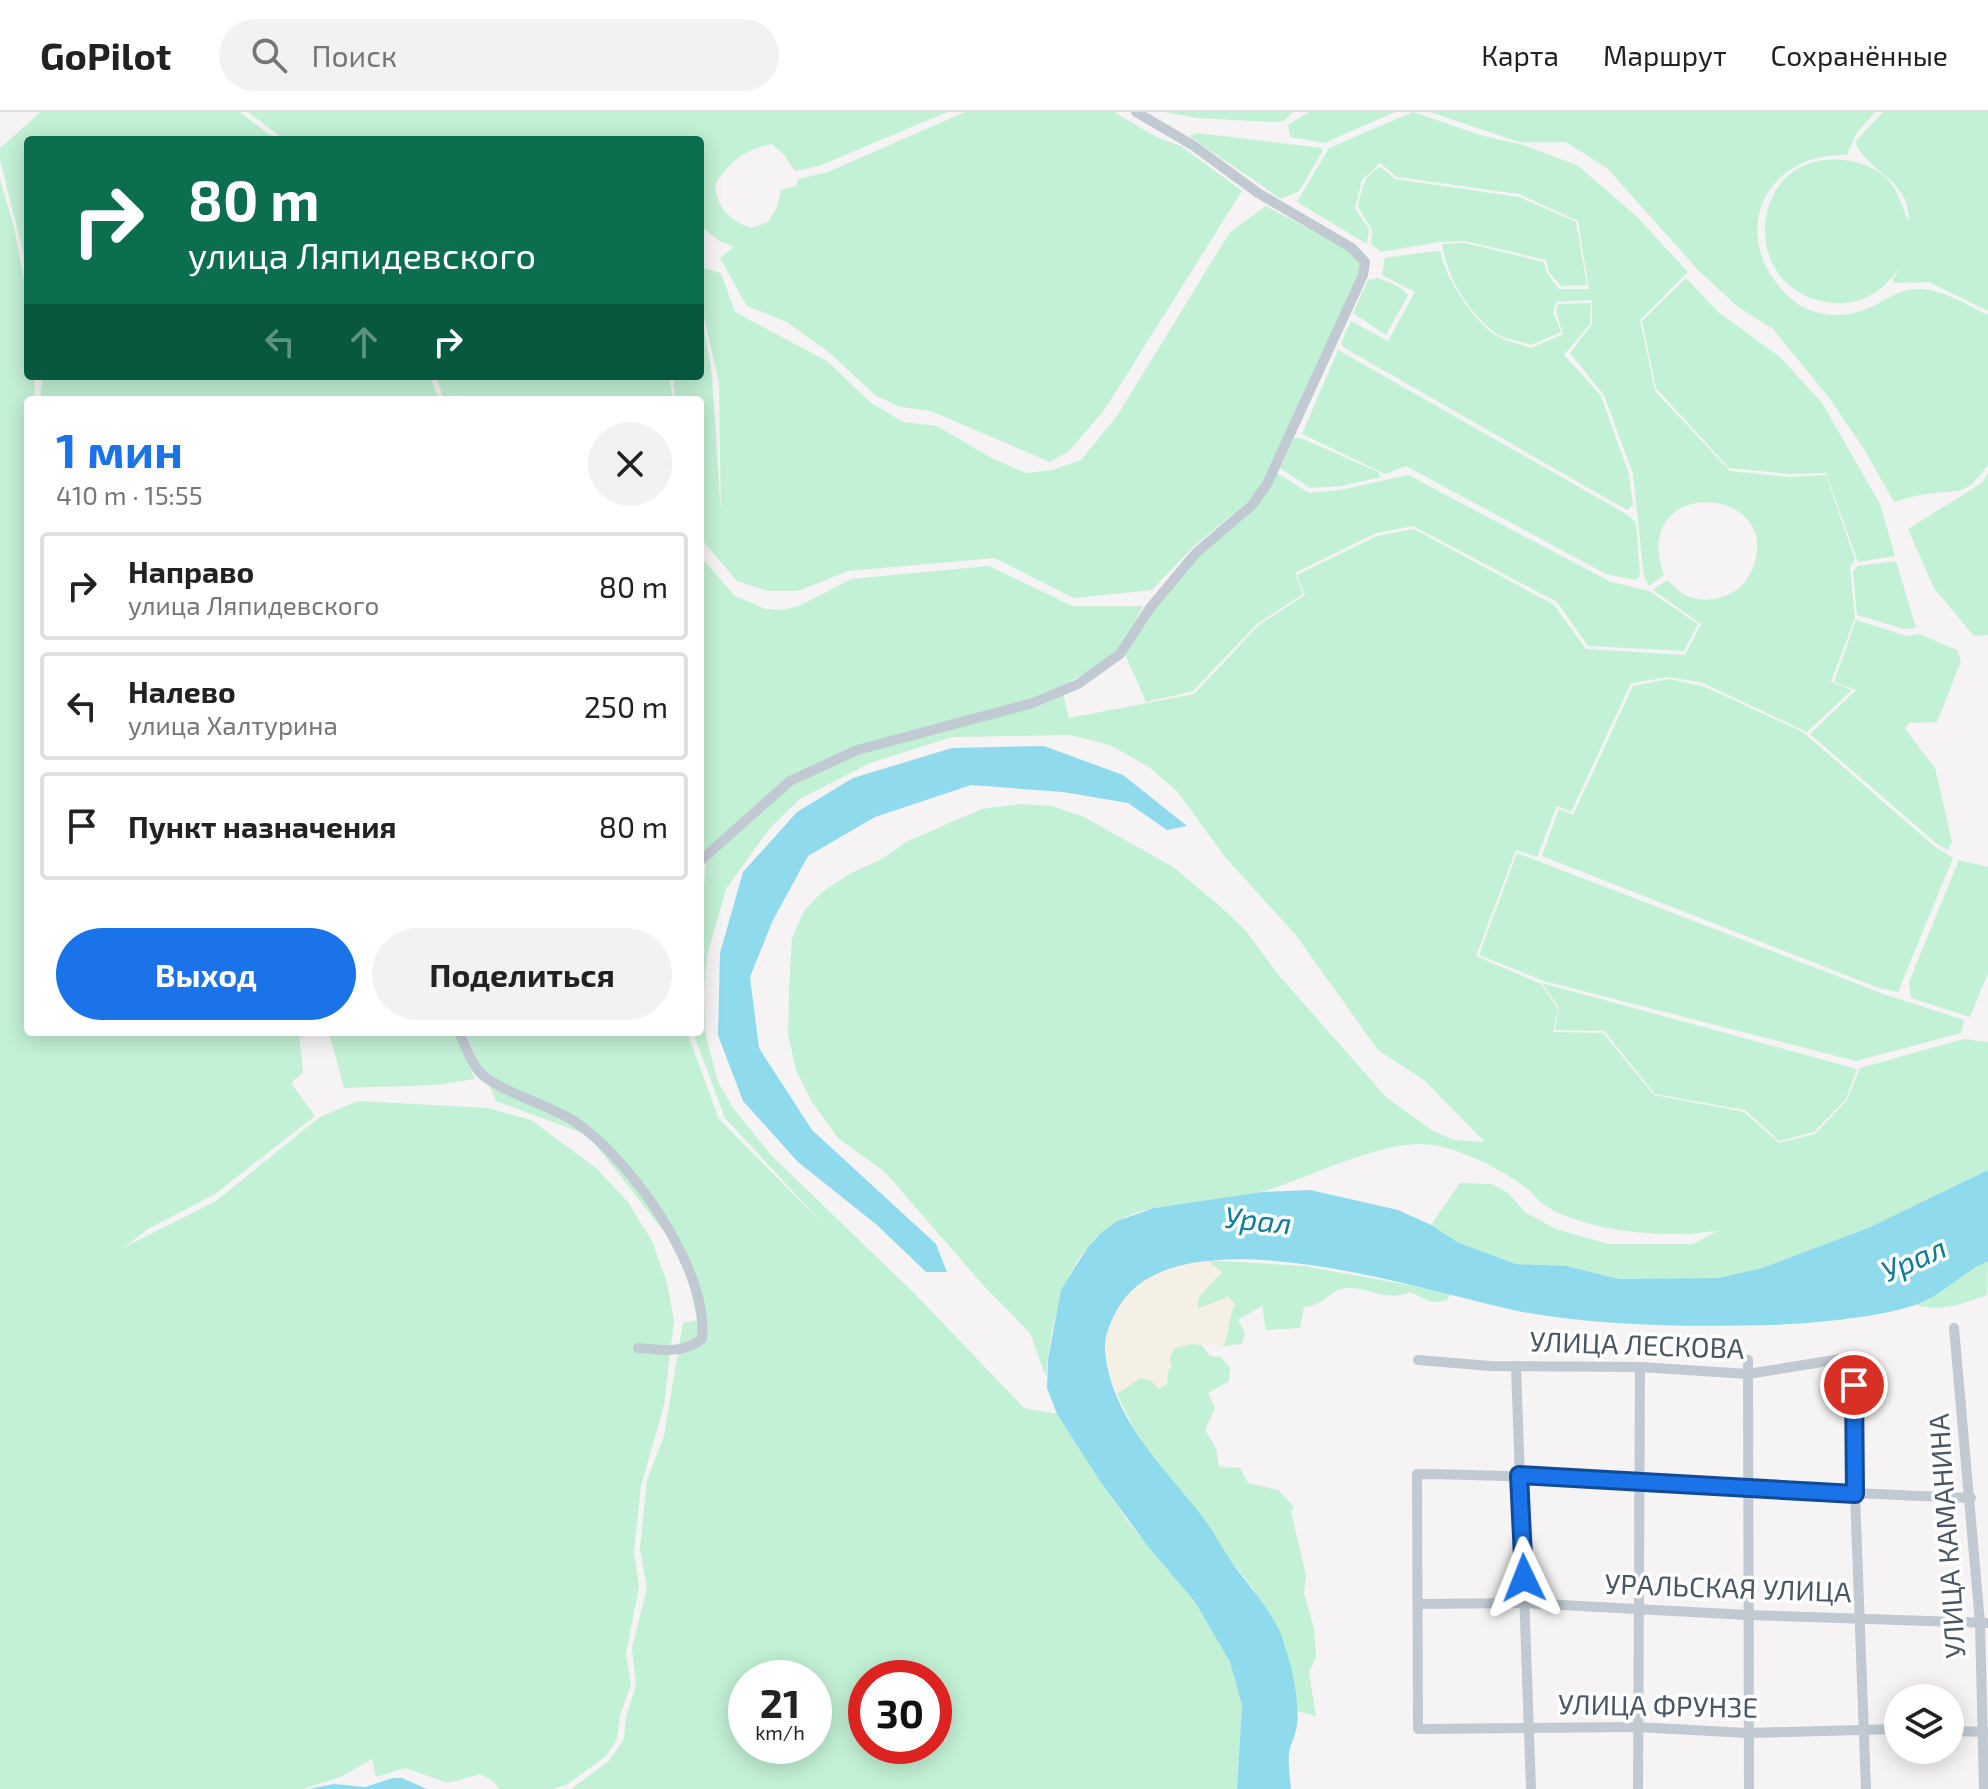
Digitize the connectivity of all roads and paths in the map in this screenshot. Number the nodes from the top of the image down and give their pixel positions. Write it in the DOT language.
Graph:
graph roads {
  1 [pos="1136,112"];
  2 [pos="704,857"];
  3 [pos="461,1036"];
  4 [pos="1954,1328"];
  5 [pos="638,1348"];
  6 [pos="1418,1360"];
  7 [pos="1748,1360"];
  8 [pos="1516,1366"];
  9 [pos="1640,1367"];
  10 [pos="1748,1374"];
  11 [pos="1519,1475"];
  12 [pos="1642,1482"];
  13 [pos="1749,1490"];
  14 [pos="1855,1494"];
  15 [pos="1971,1498"];
  16 [pos="1525,1603"];
  17 [pos="1418,1604"];
  18 [pos="1640,1610"];
  19 [pos="1747,1615"];
  20 [pos="1860,1617"];
  21 [pos="1984,1623"];
  22 [pos="1636,1727"];
  23 [pos="1865,1728"];
  24 [pos="1529,1729"];
  25 [pos="1884,1729"];
  26 [pos="1964,1731"];
  27 [pos="1985,1732"];
  28 [pos="1747,1733"];
  29 [pos="1531,1789"];
  30 [pos="1638,1789"];
  31 [pos="1749,1789"];
  32 [pos="1866,1789"];
  33 [pos="1984,1789"];
  1 -- 2 [label="street"];
  3 -- 5 [label="street"];
  4 -- 15 [label="street, УЛИЦА КАМАНИНА"];
  6 -- 8 [label="street, УЛИЦА ЛЕСКОВА"];
  7 -- 10 [label="street"];
  8 -- 9 [label="street, УЛИЦА ЛЕСКОВА"];
  8 -- 11 [label="street"];
  9 -- 10 [label="street, УЛИЦА ЛЕСКОВА"];
  9 -- 12 [label="street"];
  10 -- 13 [label="street"];
  10 -- 14 [label="street, УЛИЦА ЛЕСКОВА"];
  11 -- 12 [label="street"];
  11 -- 16 [label="street"];
  11 -- 17 [label="street"];
  12 -- 13 [label="street"];
  12 -- 18 [label="street"];
  13 -- 14 [label="street"];
  13 -- 19 [label="street"];
  14 -- 15 [label="street"];
  14 -- 20 [label="street"];
  15 -- 21 [label="street, УЛИЦА КАМАНИНА"];
  16 -- 17 [label="street, УРАЛЬСКАЯ УЛИЦА"];
  16 -- 18 [label="street, УРАЛЬСКАЯ УЛИЦА"];
  16 -- 24 [label="street"];
  17 -- 24 [label="street, УЛИЦА ФРУНЗЕ"];
  18 -- 19 [label="street, УРАЛЬСКАЯ УЛИЦА"];
  18 -- 22 [label="street"];
  19 -- 20 [label="street, УРАЛЬСКАЯ УЛИЦА"];
  19 -- 28 [label="street"];
  20 -- 21 [label="street, УРАЛЬСКАЯ УЛИЦА"];
  20 -- 23 [label="street"];
  21 -- 27 [label="street, УЛИЦА КАМАНИНА"];
  22 -- 24 [label="street, УЛИЦА ФРУНЗЕ"];
  22 -- 28 [label="street, УЛИЦА ФРУНЗЕ"];
  22 -- 30 [label="street"];
  23 -- 25 [label="street, УЛИЦА ФРУНЗЕ"];
  23 -- 28 [label="street, УЛИЦА ФРУНЗЕ"];
  23 -- 32 [label="street"];
  24 -- 29 [label="street"];
  26 -- 27 [label="street"];
  27 -- 33 [label="street, УЛИЦА КАМАНИНА"];
  28 -- 31 [label="street"];
}
